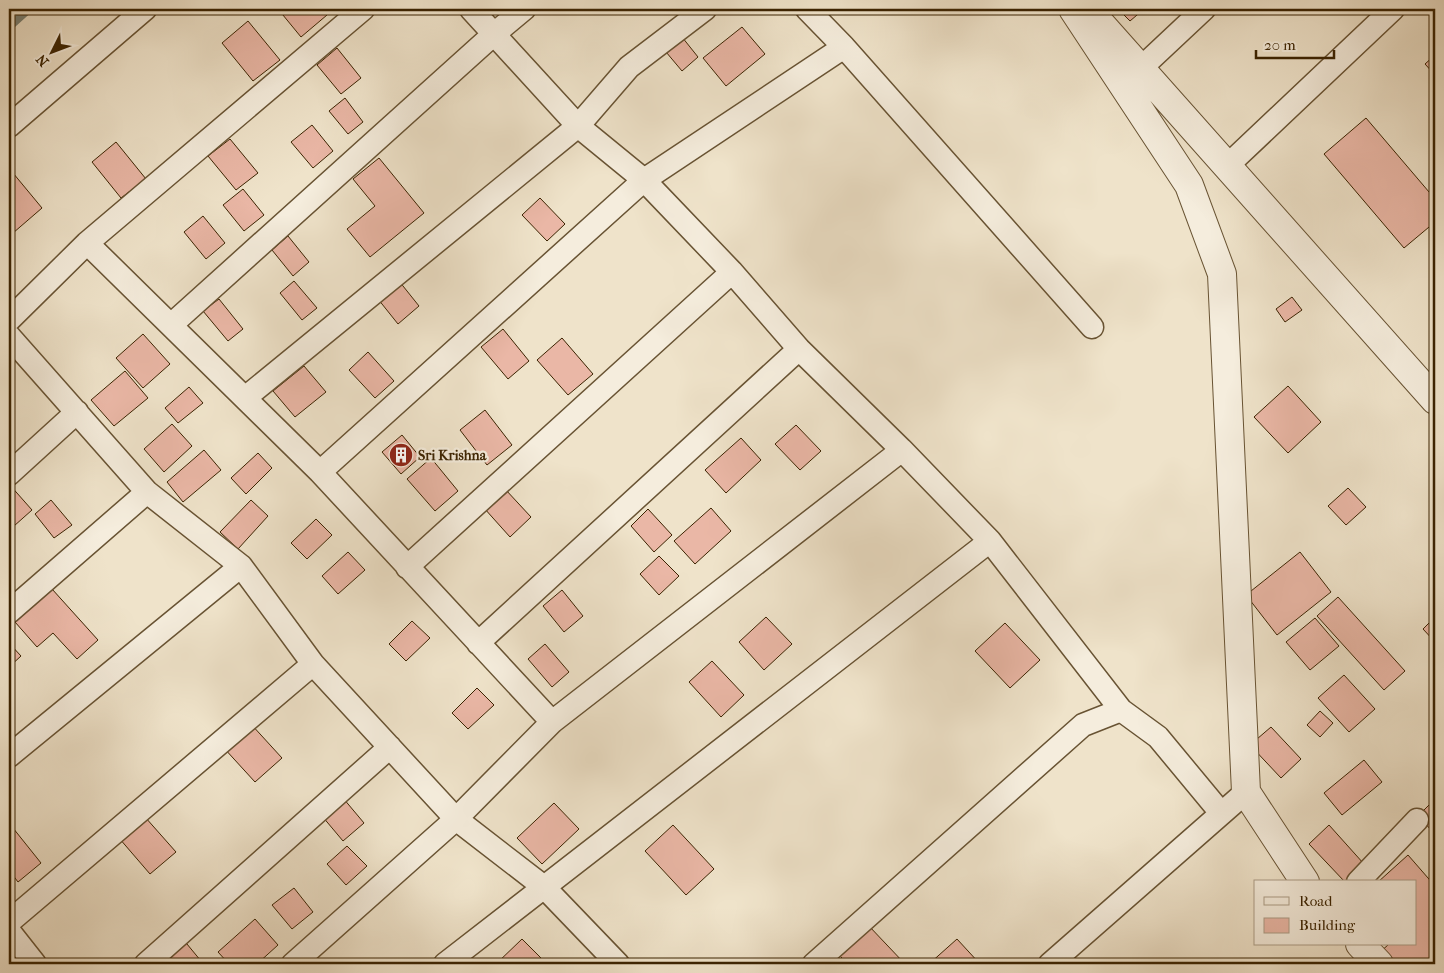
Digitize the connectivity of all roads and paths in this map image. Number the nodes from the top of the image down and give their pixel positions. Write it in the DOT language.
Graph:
graph roads {
  1 [pos="145,9"];
  2 [pos="363,9"];
  3 [pos="471,9"];
  4 [pos="524,9"];
  5 [pos="705,9"];
  6 [pos="806,9"];
  7 [pos="1073,9"];
  8 [pos="1087,9"];
  9 [pos="1204,9"];
  10 [pos="1393,9"];
  11 [pos="494,34"];
  12 [pos="844,46"];
  13 [pos="1140,68"];
  14 [pos="9,126"];
  15 [pos="578,126"];
  16 [pos="1227,166"];
  17 [pos="644,180"];
  18 [pos="87,243"];
  19 [pos="732,272"];
  20 [pos="9,320"];
  21 [pos="170,325"];
  22 [pos="1092,327"];
  23 [pos="9,336"];
  24 [pos="799,349"];
  25 [pos="245,398"];
  26 [pos="1435,400"];
  27 [pos="78,412"];
  28 [pos="902,450"];
  29 [pos="320,472"];
  30 [pos="9,474"];
  31 [pos="147,492"];
  32 [pos="990,541"];
  33 [pos="241,566"];
  34 [pos="407,567"];
  35 [pos="9,612"];
  36 [pos="478,642"];
  37 [pos="313,664"];
  38 [pos="1121,710"];
  39 [pos="552,722"];
  40 [pos="390,747"];
  41 [pos="9,756"];
  42 [pos="1246,792"];
  43 [pos="1222,813"];
  44 [pos="456,819"];
  45 [pos="1417,820"];
  46 [pos="1304,880"];
  47 [pos="1360,880"];
  48 [pos="544,887"];
  49 [pos="9,922"];
  50 [pos="9,931"];
  51 [pos="1362,946"];
  52 [pos="35,964"];
  53 [pos="146,964"];
  54 [pos="293,964"];
  55 [pos="445,964"];
  56 [pos="618,964"];
  57 [pos="814,964"];
  58 [pos="1050,964"];
  59 [pos="1379,964"];
  1 -- 14 [label="street"];
  2 -- 18 [label="street"];
  3 -- 11 [label="street"];
  4 -- 11 [label="street"];
  5 -- 15 [label="street"];
  6 -- 12 [label="street"];
  7 -- 42 [label="street"];
  8 -- 13 [label="street"];
  9 -- 13 [label="street"];
  10 -- 16 [label="street"];
  11 -- 15 [label="street"];
  11 -- 21 [label="street"];
  12 -- 17 [label="street"];
  12 -- 22 [label="street"];
  13 -- 16 [label="street"];
  15 -- 17 [label="street"];
  15 -- 25 [label="street"];
  16 -- 26 [label="street"];
  17 -- 19 [label="street"];
  17 -- 29 [label="street"];
  18 -- 20 [label="street"];
  18 -- 21 [label="street"];
  19 -- 24 [label="street"];
  19 -- 34 [label="street"];
  21 -- 25 [label="street"];
  23 -- 27 [label="street"];
  24 -- 28 [label="street"];
  24 -- 36 [label="street"];
  25 -- 29 [label="street"];
  27 -- 30 [label="street"];
  27 -- 31 [label="street"];
  28 -- 32 [label="street"];
  28 -- 39 [label="street"];
  29 -- 34 [label="street"];
  31 -- 33 [label="street"];
  31 -- 35 [label="street"];
  32 -- 38 [label="street"];
  32 -- 48 [label="street"];
  33 -- 37 [label="street"];
  33 -- 41 [label="street"];
  34 -- 36 [label="street"];
  36 -- 39 [label="street"];
  37 -- 40 [label="street"];
  37 -- 49 [label="street"];
  38 -- 43 [label="street"];
  38 -- 57 [label="street"];
  39 -- 44 [label="street"];
  40 -- 44 [label="street"];
  40 -- 53 [label="street"];
  42 -- 43 [label="street"];
  42 -- 46 [label="street"];
  43 -- 58 [label="street"];
  44 -- 48 [label="street"];
  44 -- 54 [label="street"];
  45 -- 47 [label="street"];
  48 -- 55 [label="street"];
  48 -- 56 [label="street"];
  50 -- 52 [label="street"];
  51 -- 59 [label="street"];
}
